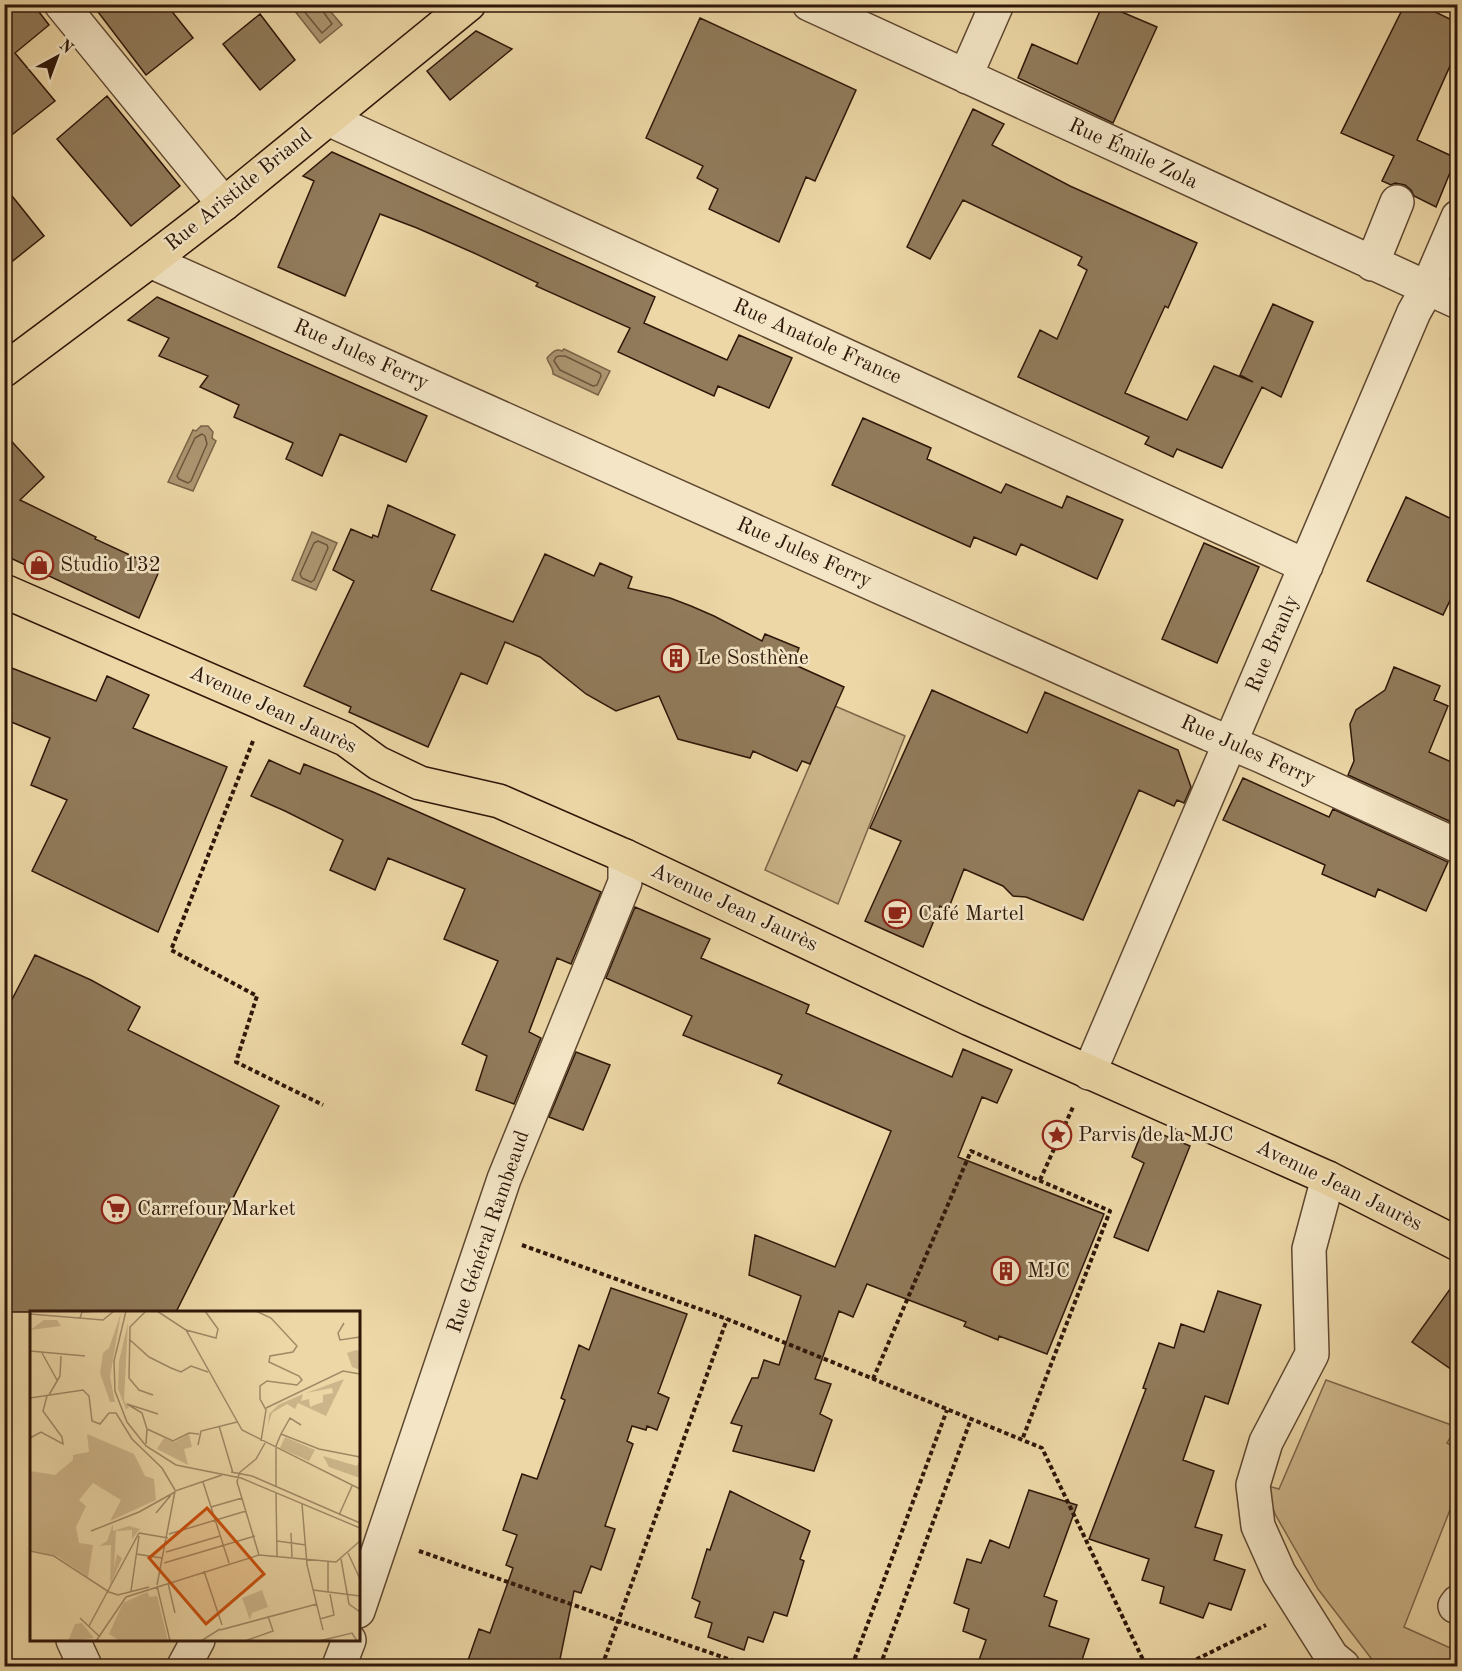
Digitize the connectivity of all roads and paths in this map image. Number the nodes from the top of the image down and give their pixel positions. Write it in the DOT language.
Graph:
graph roads {
  1 [pos="61,4"];
  2 [pos="469,4"];
  3 [pos="809,4"];
  4 [pos="997,4"];
  5 [pos="967,77"];
  6 [pos="328,119"];
  7 [pos="1397,202"];
  8 [pos="224,204"];
  9 [pos="1458,217"];
  10 [pos="150,261"];
  11 [pos="1372,264"];
  12 [pos="1426,289"];
  13 [pos="1458,302"];
  14 [pos="4,370"];
  15 [pos="1306,566"];
  16 [pos="4,591"];
  17 [pos="256,735"];
  18 [pos="1230,743"];
  19 [pos="1458,846"];
  20 [pos="626,856"];
  21 [pos="1089,1072"];
  22 [pos="323,1105"];
  23 [pos="1328,1178"];
  24 [pos="1040,1180"];
  25 [pos="518,1244"];
  26 [pos="1458,1244"];
  27 [pos="727,1319"];
  28 [pos="873,1379"];
  29 [pos="947,1410"];
  30 [pos="971,1419"];
  31 [pos="1022,1440"];
  32 [pos="384,1539"];
  33 [pos="360,1605"];
  34 [pos="1300,1608"];
  35 [pos="618,1621"];
  36 [pos="73,1641"];
  37 [pos="197,1641"];
  38 [pos="349,1641"];
  39 [pos="85,1666"];
  40 [pos="184,1666"];
  41 [pos="339,1666"];
  42 [pos="602,1666"];
  43 [pos="748,1666"];
  44 [pos="852,1666"];
  45 [pos="880,1666"];
  46 [pos="1146,1666"];
  47 [pos="1183,1666"];
  48 [pos="1343,1666"];
  1 -- 8 [label="street"];
  2 -- 6 [label="main road, Rue Aristide Briand"];
  3 -- 5 [label="street, Rue Émile Zola"];
  4 -- 5 [label="street"];
  5 -- 11 [label="street, Rue Émile Zola"];
  6 -- 8 [label="main road, Rue Aristide Briand"];
  6 -- 15 [label="street, Rue Anatole France"];
  7 -- 11 [label="street"];
  8 -- 10 [label="main road, Rue Aristide Briand"];
  9 -- 12 [label="street, Rue Branly"];
  10 -- 14 [label="main road, Rue Aristide Briand"];
  10 -- 18 [label="street, Rue Jules Ferry"];
  11 -- 12 [label="street, Rue Émile Zola"];
  12 -- 13 [label="street, Rue Émile Zola"];
  12 -- 15 [label="street, Rue Branly"];
  15 -- 18 [label="street, Rue Branly"];
  16 -- 20 [label="main road, Avenue Jean Jaurès"];
  17 -- 22 [label="path"];
  18 -- 19 [label="street, Rue Jules Ferry"];
  18 -- 21 [label="street, Rue Branly"];
  20 -- 21 [label="main road, Avenue Jean Jaurès"];
  20 -- 32 [label="street, Rue Général Rambeaud"];
  21 -- 23 [label="main road, Avenue Jean Jaurès"];
  21 -- 24 [label="path"];
  23 -- 26 [label="main road, Avenue Jean Jaurès"];
  23 -- 34 [label="street"];
  24 -- 28 [label="path"];
  24 -- 31 [label="path"];
  25 -- 27 [label="path"];
  27 -- 28 [label="path"];
  27 -- 35 [label="path"];
  28 -- 29 [label="path"];
  29 -- 30 [label="path"];
  29 -- 44 [label="path"];
  30 -- 31 [label="path"];
  30 -- 45 [label="path"];
  31 -- 46 [label="path"];
  32 -- 33 [label="street, Rue Général Rambeaud"];
  32 -- 35 [label="path"];
  34 -- 47 [label="path"];
  34 -- 48 [label="street"];
  35 -- 42 [label="path"];
  35 -- 43 [label="path"];
  36 -- 39 [label="street"];
  37 -- 40 [label="street"];
  38 -- 41 [label="street"];
}
